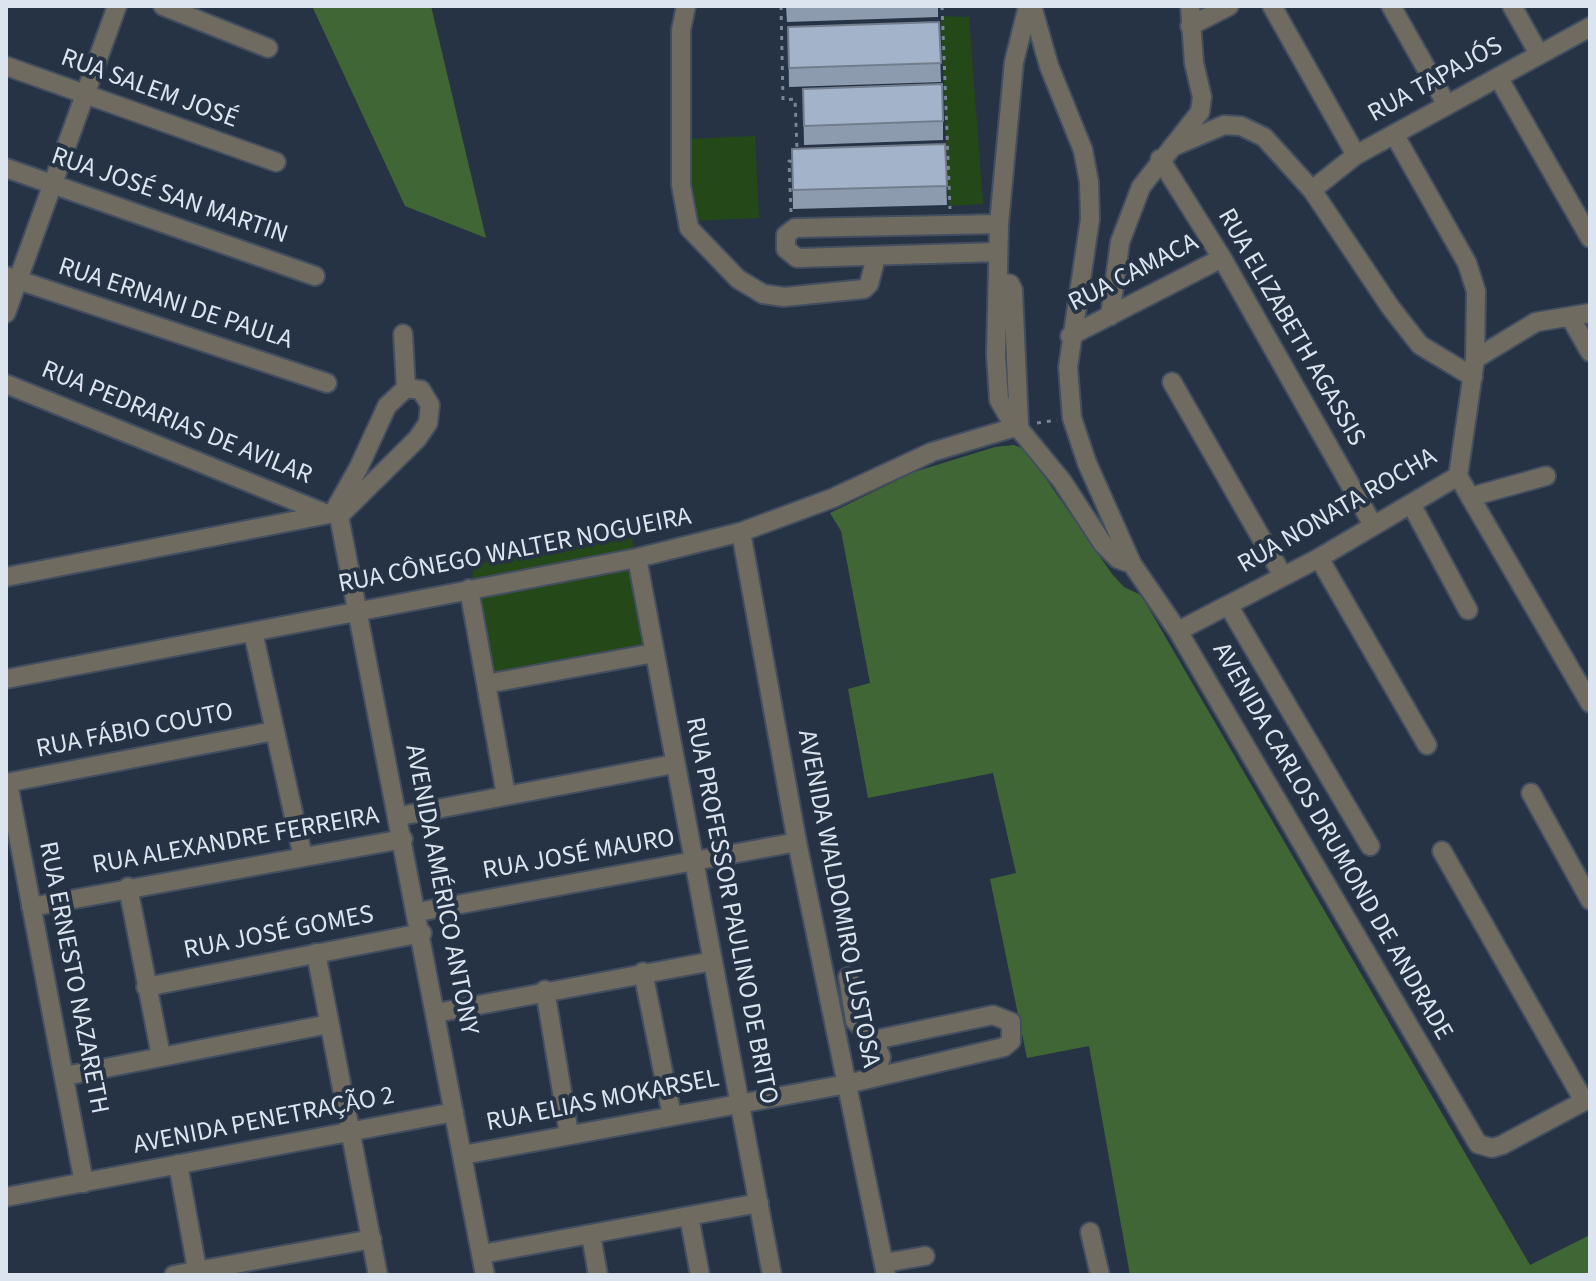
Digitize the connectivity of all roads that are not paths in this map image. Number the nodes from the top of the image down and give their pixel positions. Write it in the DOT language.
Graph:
graph roads {
  1 [pos="117,6"];
  2 [pos="163,6"];
  3 [pos="686,6"];
  4 [pos="1030,6"];
  5 [pos="1190,6"];
  6 [pos="1229,6"];
  7 [pos="1272,6"];
  8 [pos="1391,6"];
  9 [pos="1512,6"];
  10 [pos="1190,26"];
  11 [pos="1590,27"];
  12 [pos="268,48"];
  13 [pos="1539,54"];
  14 [pos="6,66"];
  15 [pos="1498,77"];
  16 [pos="84,94"];
  17 [pos="1447,105"];
  18 [pos="1394,134"];
  19 [pos="1166,153"];
  20 [pos="1356,155"];
  21 [pos="276,162"];
  22 [pos="6,168"];
  23 [pos="53,184"];
  24 [pos="1312,190"];
  25 [pos="999,224"];
  26 [pos="1590,238"];
  27 [pos="998,252"];
  28 [pos="876,257"];
  29 [pos="1222,258"];
  30 [pos="315,276"];
  31 [pos="12,278"];
  32 [pos="6,313"];
  33 [pos="1590,313"];
  34 [pos="1110,316"];
  35 [pos="1570,317"];
  36 [pos="403,334"];
  37 [pos="1070,336"];
  38 [pos="1590,352"];
  39 [pos="1474,368"];
  40 [pos="1172,382"];
  41 [pos="327,383"];
  42 [pos="6,384"];
  43 [pos="406,388"];
  44 [pos="1019,426"];
  45 [pos="1458,476"];
  46 [pos="1546,476"];
  47 [pos="1470,497"];
  48 [pos="1411,504"];
  49 [pos="333,514"];
  50 [pos="1373,525"];
  51 [pos="741,532"];
  52 [pos="637,558"];
  53 [pos="1319,558"];
  54 [pos="1132,564"];
  55 [pos="1283,576"];
  56 [pos="6,577"];
  57 [pos="469,589"];
  58 [pos="1228,605"];
  59 [pos="360,610"];
  60 [pos="1468,610"];
  61 [pos="1178,631"];
  62 [pos="253,632"];
  63 [pos="654,653"];
  64 [pos="6,679"];
  65 [pos="486,684"];
  66 [pos="1590,703"];
  67 [pos="274,731"];
  68 [pos="1427,745"];
  69 [pos="674,764"];
  70 [pos="7,783"];
  71 [pos="1531,793"];
  72 [pos="506,795"];
  73 [pos="400,816"];
  74 [pos="403,839"];
  75 [pos="797,842"];
  76 [pos="1370,846"];
  77 [pos="1442,851"];
  78 [pos="303,857"];
  79 [pos="694,861"];
  80 [pos="128,887"];
  81 [pos="1590,900"];
  82 [pos="31,907"];
  83 [pos="418,912"];
  84 [pos="422,933"];
  85 [pos="316,953"];
  86 [pos="713,961"];
  87 [pos="643,972"];
  88 [pos="848,977"];
  89 [pos="146,987"];
  90 [pos="545,990"];
  91 [pos="436,1013"];
  92 [pos="329,1024"];
  93 [pos="874,1040"];
  94 [pos="161,1056"];
  95 [pos="65,1076"];
  96 [pos="874,1077"];
  97 [pos="847,1084"];
  98 [pos="1587,1100"];
  99 [pos="741,1103"];
  100 [pos="454,1112"];
  101 [pos="672,1116"];
  102 [pos="351,1131"];
  103 [pos="569,1134"];
  104 [pos="463,1155"];
  105 [pos="178,1164"];
  106 [pos="84,1183"];
  107 [pos="6,1197"];
  108 [pos="759,1203"];
  109 [pos="689,1216"];
  110 [pos="1090,1232"];
  111 [pos="591,1235"];
  112 [pos="372,1239"];
  113 [pos="482,1254"];
  114 [pos="925,1256"];
  115 [pos="1099,1267"];
  116 [pos="885,1269"];
  117 [pos="198,1272"];
  118 [pos="174,1275"];
  119 [pos="378,1275"];
  120 [pos="485,1275"];
  121 [pos="598,1275"];
  122 [pos="700,1275"];
  123 [pos="772,1275"];
  1 -- 16 [label="street"];
  2 -- 12 [label="street"];
  3 -- 28 [label="street"];
  4 -- 25 [label="street, AVENIDA CARLOS DRUMOND DE ANDRADE"];
  4 -- 37 [label="street, AVENIDA CARLOS DRUMOND DE ANDRADE"];
  5 -- 10 [label="street"];
  6 -- 10 [label="street"];
  7 -- 20 [label="street"];
  8 -- 17 [label="street"];
  9 -- 13 [label="street"];
  10 -- 19 [label="street"];
  11 -- 13 [label="street, RUA TAPAJÓS"];
  13 -- 15 [label="street, RUA TAPAJÓS"];
  14 -- 16 [label="street, RUA SALEM JOSÉ"];
  15 -- 17 [label="street, RUA TAPAJÓS"];
  15 -- 26 [label="street"];
  16 -- 21 [label="street, RUA SALEM JOSÉ"];
  16 -- 23 [label="street"];
  17 -- 18 [label="street, RUA TAPAJÓS"];
  18 -- 20 [label="street, RUA TAPAJÓS"];
  18 -- 39 [label="street, RUA NONATA ROCHA"];
  19 -- 24 [label="street"];
  19 -- 29 [label="street, RUA ELIZABETH AGASSIS"];
  19 -- 34 [label="street"];
  20 -- 24 [label="street, RUA TAPAJÓS"];
  22 -- 23 [label="street, RUA JOSÉ SAN MARTIN"];
  23 -- 30 [label="street, RUA JOSÉ SAN MARTIN"];
  23 -- 31 [label="street"];
  24 -- 39 [label="street"];
  25 -- 27 [label="street, AVENIDA CARLOS DRUMOND DE ANDRADE"];
  25 -- 28 [label="street"];
  27 -- 28 [label="street"];
  27 -- 44 [label="street, AVENIDA CARLOS DRUMOND DE ANDRADE"];
  29 -- 34 [label="street, RUA CAMACA"];
  29 -- 50 [label="street, RUA ELIZABETH AGASSIS"];
  31 -- 32 [label="street"];
  31 -- 41 [label="street, RUA ERNANI DE PAULA"];
  33 -- 35 [label="street"];
  34 -- 37 [label="street, RUA CAMACA"];
  35 -- 38 [label="street"];
  35 -- 39 [label="street"];
  36 -- 43 [label="street"];
  37 -- 54 [label="street, AVENIDA CARLOS DRUMOND DE ANDRADE"];
  39 -- 45 [label="street, RUA NONATA ROCHA"];
  40 -- 55 [label="street"];
  42 -- 49 [label="street, RUA PEDRARIAS DE AVILAR"];
  43 -- 49 [label="street"];
  43 -- 49 [label="street"];
  44 -- 51 [label="street, RUA CÔNEGO WALTER NOGUEIRA"];
  44 -- 54 [label="street, AVENIDA CARLOS DRUMOND DE ANDRADE"];
  45 -- 47 [label="street"];
  45 -- 48 [label="street, RUA NONATA ROCHA"];
  46 -- 47 [label="street"];
  47 -- 66 [label="street"];
  48 -- 50 [label="street, RUA NONATA ROCHA"];
  48 -- 60 [label="street"];
  49 -- 56 [label="street"];
  49 -- 59 [label="street, AVENIDA AMÉRICO ANTONY"];
  50 -- 53 [label="street, RUA NONATA ROCHA"];
  51 -- 52 [label="street, RUA CÔNEGO WALTER NOGUEIRA"];
  51 -- 75 [label="street, AVENIDA WALDOMIRO LUSTOSA"];
  52 -- 57 [label="street, RUA CÔNEGO WALTER NOGUEIRA"];
  52 -- 63 [label="street, RUA PROFESSOR PAULINO DE BRITO"];
  53 -- 55 [label="street, RUA NONATA ROCHA"];
  53 -- 68 [label="street"];
  54 -- 61 [label="street, AVENIDA CARLOS DRUMOND DE ANDRADE"];
  55 -- 58 [label="street, RUA NONATA ROCHA"];
  57 -- 59 [label="street, RUA CÔNEGO WALTER NOGUEIRA"];
  57 -- 65 [label="street"];
  58 -- 61 [label="street, RUA NONATA ROCHA"];
  58 -- 76 [label="street"];
  59 -- 62 [label="street, RUA CÔNEGO WALTER NOGUEIRA"];
  59 -- 73 [label="street, AVENIDA AMÉRICO ANTONY"];
  61 -- 98 [label="street, AVENIDA CARLOS DRUMOND DE ANDRADE"];
  62 -- 64 [label="street, RUA CÔNEGO WALTER NOGUEIRA"];
  62 -- 67 [label="street"];
  63 -- 65 [label="street"];
  63 -- 69 [label="street, RUA PROFESSOR PAULINO DE BRITO"];
  65 -- 72 [label="street"];
  67 -- 70 [label="street, RUA FÁBIO COUTO"];
  67 -- 78 [label="street"];
  69 -- 72 [label="street"];
  69 -- 79 [label="street, RUA PROFESSOR PAULINO DE BRITO"];
  70 -- 82 [label="street, RUA ERNESTO NAZARETH"];
  71 -- 81 [label="street"];
  72 -- 73 [label="street"];
  73 -- 74 [label="street, AVENIDA AMÉRICO ANTONY"];
  74 -- 78 [label="street, RUA ALEXANDRE FERREIRA"];
  74 -- 83 [label="street, AVENIDA AMÉRICO ANTONY"];
  75 -- 79 [label="street, RUA JOSÉ MAURO"];
  75 -- 97 [label="street, AVENIDA WALDOMIRO LUSTOSA"];
  77 -- 98 [label="street"];
  78 -- 80 [label="street, RUA ALEXANDRE FERREIRA"];
  79 -- 83 [label="street, RUA JOSÉ MAURO"];
  79 -- 86 [label="street, RUA PROFESSOR PAULINO DE BRITO"];
  80 -- 82 [label="street, RUA ALEXANDRE FERREIRA"];
  80 -- 89 [label="street"];
  82 -- 95 [label="street, RUA ERNESTO NAZARETH"];
  83 -- 84 [label="street, AVENIDA AMÉRICO ANTONY"];
  84 -- 85 [label="street, RUA JOSÉ GOMES"];
  84 -- 91 [label="street, AVENIDA AMÉRICO ANTONY"];
  85 -- 89 [label="street, RUA JOSÉ GOMES"];
  85 -- 92 [label="street"];
  86 -- 87 [label="street"];
  86 -- 99 [label="street, RUA PROFESSOR PAULINO DE BRITO"];
  87 -- 90 [label="street"];
  87 -- 101 [label="street"];
  88 -- 93 [label="street"];
  89 -- 94 [label="street"];
  90 -- 91 [label="street"];
  90 -- 103 [label="street"];
  91 -- 100 [label="street, AVENIDA AMÉRICO ANTONY"];
  92 -- 94 [label="street"];
  92 -- 102 [label="street"];
  93 -- 96 [label="street"];
  93 -- 96 [label="street, RUA ELIAS MOKARSEL"];
  94 -- 95 [label="street"];
  95 -- 106 [label="street, RUA ERNESTO NAZARETH"];
  96 -- 97 [label="street, RUA ELIAS MOKARSEL"];
  97 -- 99 [label="street, RUA ELIAS MOKARSEL"];
  97 -- 116 [label="street, AVENIDA WALDOMIRO LUSTOSA"];
  99 -- 101 [label="street, RUA ELIAS MOKARSEL"];
  99 -- 108 [label="street, RUA PROFESSOR PAULINO DE BRITO"];
  100 -- 102 [label="street, AVENIDA PENETRAÇÃO 2"];
  100 -- 104 [label="street, AVENIDA AMÉRICO ANTONY"];
  101 -- 103 [label="street, RUA ELIAS MOKARSEL"];
  102 -- 105 [label="street, AVENIDA PENETRAÇÃO 2"];
  102 -- 112 [label="street"];
  103 -- 104 [label="street, RUA ELIAS MOKARSEL"];
  104 -- 113 [label="street, AVENIDA AMÉRICO ANTONY"];
  105 -- 106 [label="street, AVENIDA PENETRAÇÃO 2"];
  105 -- 117 [label="street"];
  106 -- 107 [label="street, AVENIDA PENETRAÇÃO 2"];
  108 -- 109 [label="street"];
  108 -- 123 [label="street, RUA PROFESSOR PAULINO DE BRITO"];
  109 -- 111 [label="street"];
  109 -- 122 [label="street"];
  110 -- 115 [label="street"];
  111 -- 113 [label="street"];
  111 -- 121 [label="street"];
  112 -- 117 [label="street"];
  112 -- 119 [label="street"];
  113 -- 120 [label="street, AVENIDA AMÉRICO ANTONY"];
  114 -- 116 [label="street"];
  117 -- 118 [label="street"];
}
